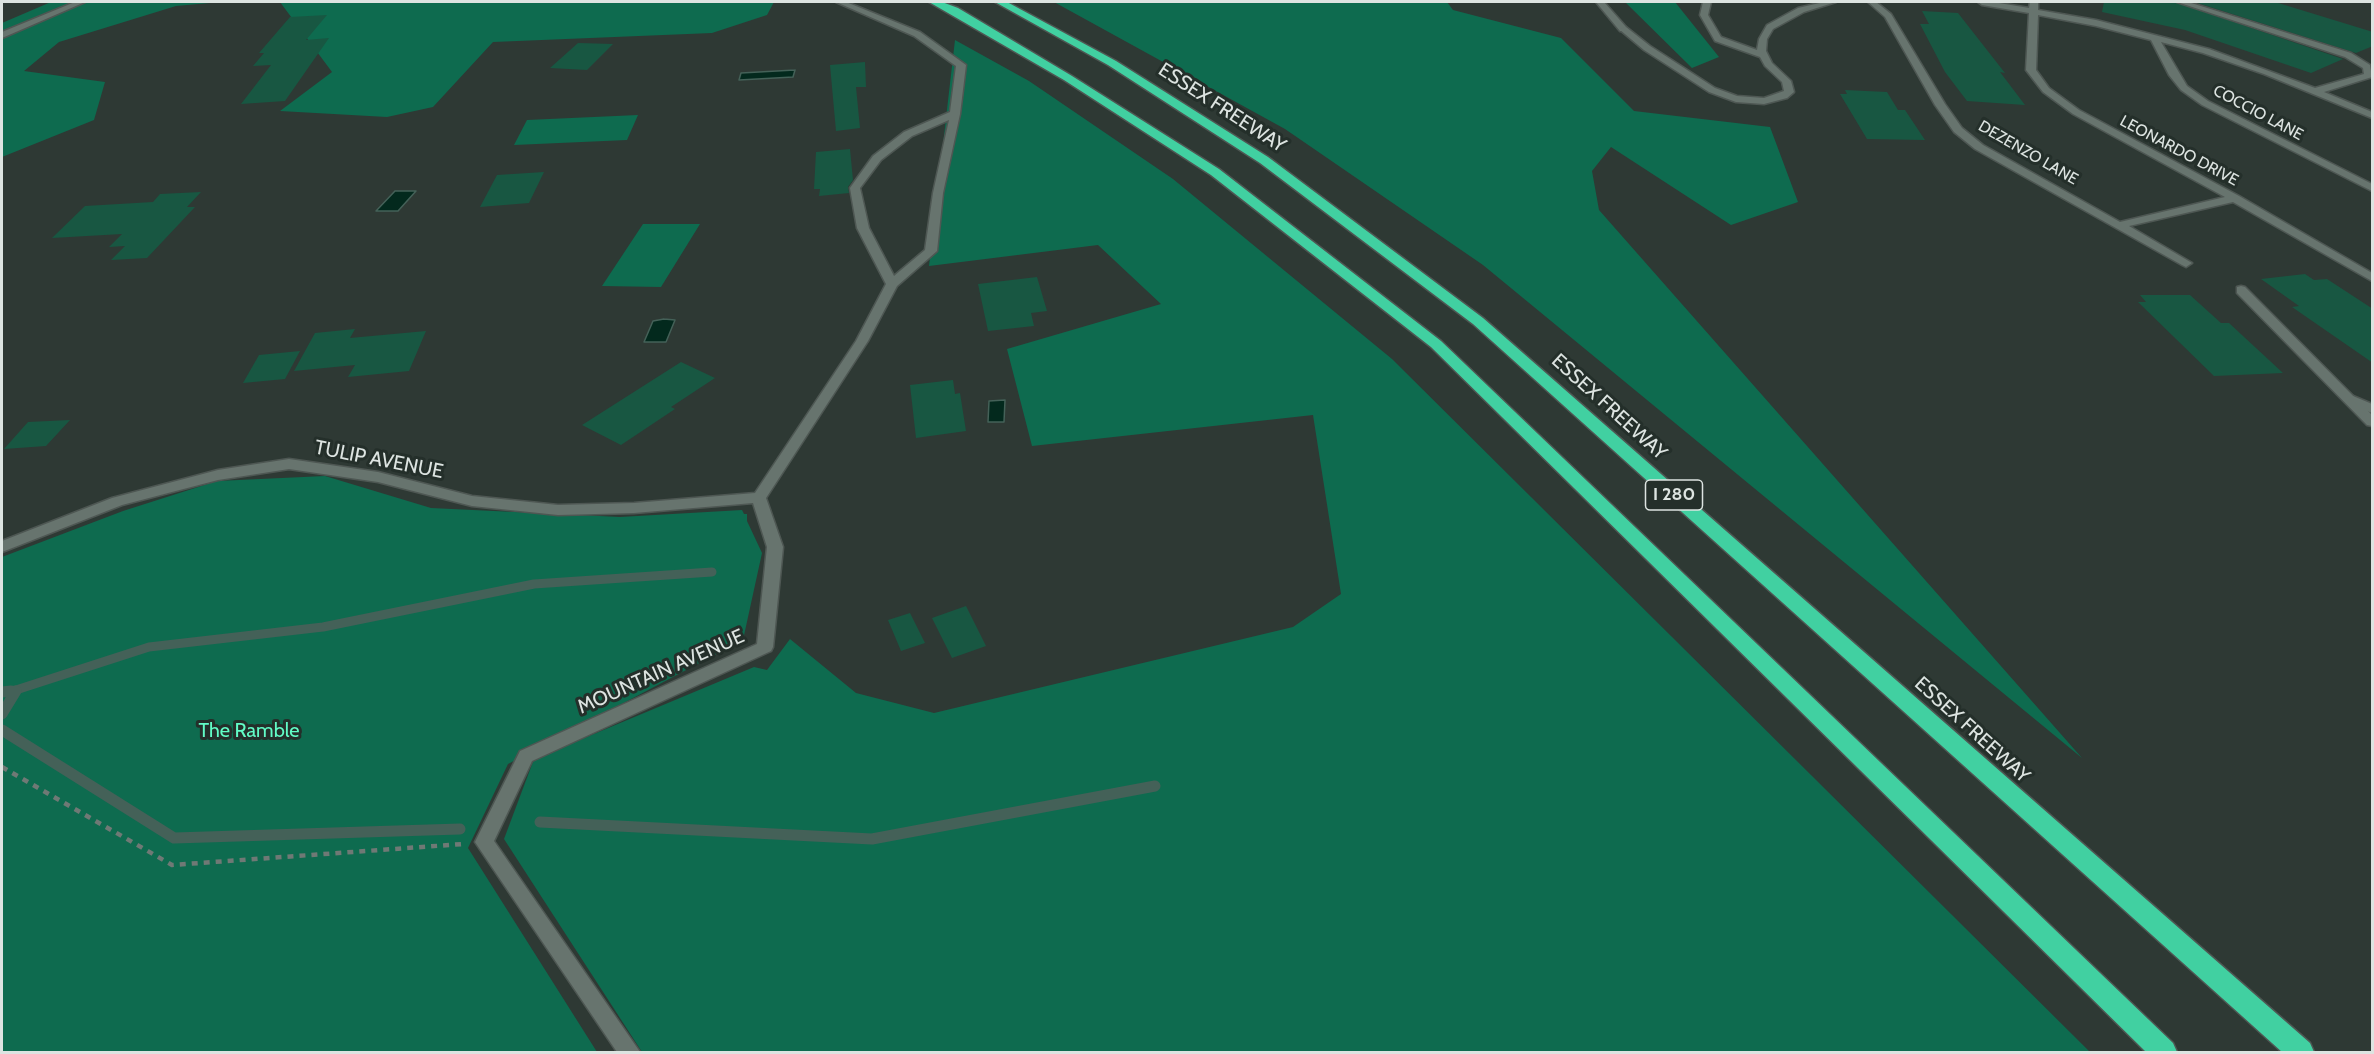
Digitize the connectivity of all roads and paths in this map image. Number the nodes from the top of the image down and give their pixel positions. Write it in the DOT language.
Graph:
graph roads {
  1 [pos="81,2"];
  2 [pos="840,2"];
  3 [pos="934,2"];
  4 [pos="1000,2"];
  5 [pos="1600,2"];
  6 [pos="1707,2"];
  7 [pos="1832,2"];
  8 [pos="1872,2"];
  9 [pos="1982,2"];
  10 [pos="2181,2"];
  11 [pos="2033,6"];
  12 [pos="2,36"];
  13 [pos="2154,37"];
  14 [pos="1763,55"];
  15 [pos="2370,69"];
  16 [pos="2317,92"];
  17 [pos="955,114"];
  18 [pos="2373,115"];
  19 [pos="2373,188"];
  20 [pos="2235,198"];
  21 [pos="2120,225"];
  22 [pos="2186,263"];
  23 [pos="2373,278"];
  24 [pos="892,284"];
  25 [pos="2241,290"];
  26 [pos="2353,400"];
  27 [pos="2373,409"];
  28 [pos="2373,422"];
  29 [pos="759,498"];
  30 [pos="2,547"];
  31 [pos="2,767"];
  32 [pos="484,842"];
  33 [pos="629,1053"];
  34 [pos="2164,1053"];
  35 [pos="2301,1053"];
  1 -- 12 [label="street"];
  2 -- 17 [label="street"];
  3 -- 34 [label="highway, I 280"];
  4 -- 35 [label="highway, ESSEX FREEWAY / I 280"];
  5 -- 14 [label="street"];
  6 -- 14 [label="street"];
  7 -- 14 [label="street"];
  8 -- 21 [label="street, DEZENZO LANE"];
  9 -- 11 [label="street"];
  10 -- 15 [label="street"];
  11 -- 13 [label="street"];
  11 -- 20 [label="street, LEONARDO DRIVE"];
  13 -- 16 [label="street"];
  13 -- 19 [label="street, COCCIO LANE"];
  15 -- 16 [label="street"];
  16 -- 18 [label="street"];
  17 -- 24 [label="street"];
  17 -- 24 [label="street"];
  20 -- 21 [label="street"];
  20 -- 23 [label="street, LEONARDO DRIVE"];
  21 -- 22 [label="street, DEZENZO LANE"];
  24 -- 29 [label="street"];
  25 -- 26 [label="street"];
  26 -- 27 [label="street"];
  26 -- 28 [label="street"];
  29 -- 30 [label="street, TULIP AVENUE"];
  29 -- 32 [label="street, MOUNTAIN AVENUE"];
  31 -- 32 [label="path"];
  32 -- 33 [label="street"];
}
